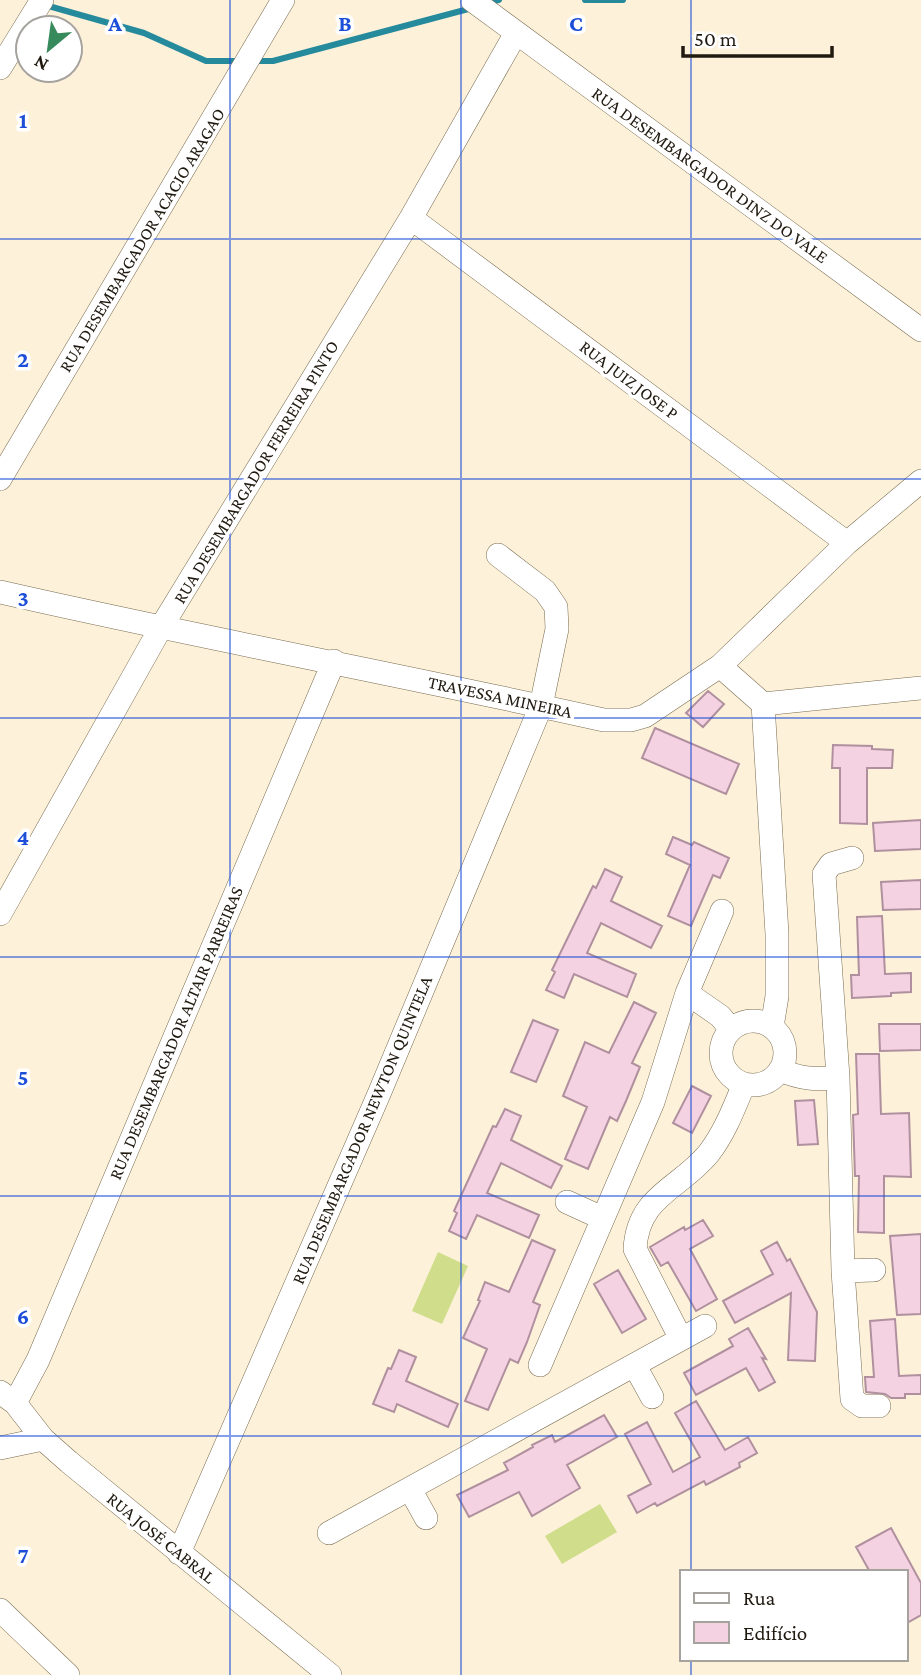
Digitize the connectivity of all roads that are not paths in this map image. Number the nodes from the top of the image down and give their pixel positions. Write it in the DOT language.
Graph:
graph roads {
  1 [pos="42,0"];
  2 [pos="283,0"];
  3 [pos="472,0"];
  4 [pos="507,27"];
  5 [pos="0,68"];
  6 [pos="411,218"];
  7 [pos="921,330"];
  8 [pos="0,479"];
  9 [pos="921,481"];
  10 [pos="847,543"];
  11 [pos="498,555"];
  12 [pos="0,592"];
  13 [pos="160,629"];
  14 [pos="334,662"];
  15 [pos="720,666"];
  16 [pos="921,688"];
  17 [pos="763,704"];
  18 [pos="541,706"];
  19 [pos="852,858"];
  20 [pos="722,911"];
  21 [pos="0,914"];
  22 [pos="687,993"];
  23 [pos="772,1027"];
  24 [pos="731,1029"];
  25 [pos="780,1070"];
  26 [pos="838,1077"];
  27 [pos="744,1084"];
  28 [pos="567,1202"];
  29 [pos="603,1218"];
  30 [pos="874,1270"];
  31 [pos="843,1271"];
  32 [pos="705,1326"];
  33 [pos="681,1339"];
  34 [pos="540,1365"];
  35 [pos="635,1366"];
  36 [pos="8,1397"];
  37 [pos="652,1397"];
  38 [pos="879,1406"];
  39 [pos="43,1439"];
  40 [pos="0,1448"];
  41 [pos="410,1489"];
  42 [pos="426,1518"];
  43 [pos="329,1533"];
  44 [pos="179,1553"];
  45 [pos="0,1610"];
  46 [pos="68,1675"];
  47 [pos="330,1675"];
  1 -- 5 [label="street"];
  2 -- 8 [label="street, RUA DESEMBARGADOR ACACIO ARAGAO"];
  3 -- 4 [label="street, RUA DESEMBARGADOR DINZ DO VALE"];
  4 -- 6 [label="street, RUA DESEMBARGADOR FERREIRA PINTO"];
  4 -- 7 [label="street, RUA DESEMBARGADOR DINZ DO VALE"];
  6 -- 10 [label="street, RUA JUIZ JOSE P"];
  6 -- 13 [label="street, RUA DESEMBARGADOR FERREIRA PINTO"];
  9 -- 10 [label="street, TRAVESSA MINEIRA"];
  10 -- 15 [label="street, TRAVESSA MINEIRA"];
  11 -- 18 [label="street, RUA DESEMBARGADOR NEWTON QUINTELA"];
  12 -- 13 [label="street, TRAVESSA MINEIRA"];
  13 -- 14 [label="street, TRAVESSA MINEIRA"];
  13 -- 21 [label="street, RUA DESEMBARGADOR FERREIRA PINTO"];
  14 -- 18 [label="street, TRAVESSA MINEIRA"];
  14 -- 36 [label="street, RUA DESEMBARGADOR ALTAIR PARREIRAS"];
  15 -- 17 [label="street"];
  15 -- 18 [label="street, TRAVESSA MINEIRA"];
  16 -- 17 [label="street"];
  17 -- 23 [label="street"];
  18 -- 44 [label="street, RUA DESEMBARGADOR NEWTON QUINTELA"];
  19 -- 26 [label="street"];
  20 -- 22 [label="street"];
  22 -- 24 [label="street"];
  22 -- 29 [label="street"];
  23 -- 24 [label="street"];
  23 -- 25 [label="street"];
  24 -- 27 [label="street"];
  25 -- 26 [label="street"];
  25 -- 27 [label="street"];
  26 -- 31 [label="street"];
  27 -- 33 [label="street"];
  28 -- 29 [label="street"];
  29 -- 34 [label="street"];
  30 -- 31 [label="street"];
  31 -- 38 [label="street"];
  32 -- 33 [label="street"];
  33 -- 35 [label="street"];
  35 -- 37 [label="street"];
  35 -- 41 [label="street"];
  36 -- 39 [label="street, RUA JOSÉ CABRAL"];
  39 -- 40 [label="street"];
  39 -- 44 [label="street, RUA JOSÉ CABRAL"];
  41 -- 42 [label="street"];
  41 -- 43 [label="street"];
  44 -- 47 [label="street, RUA JOSÉ CABRAL"];
  45 -- 46 [label="street"];
}
